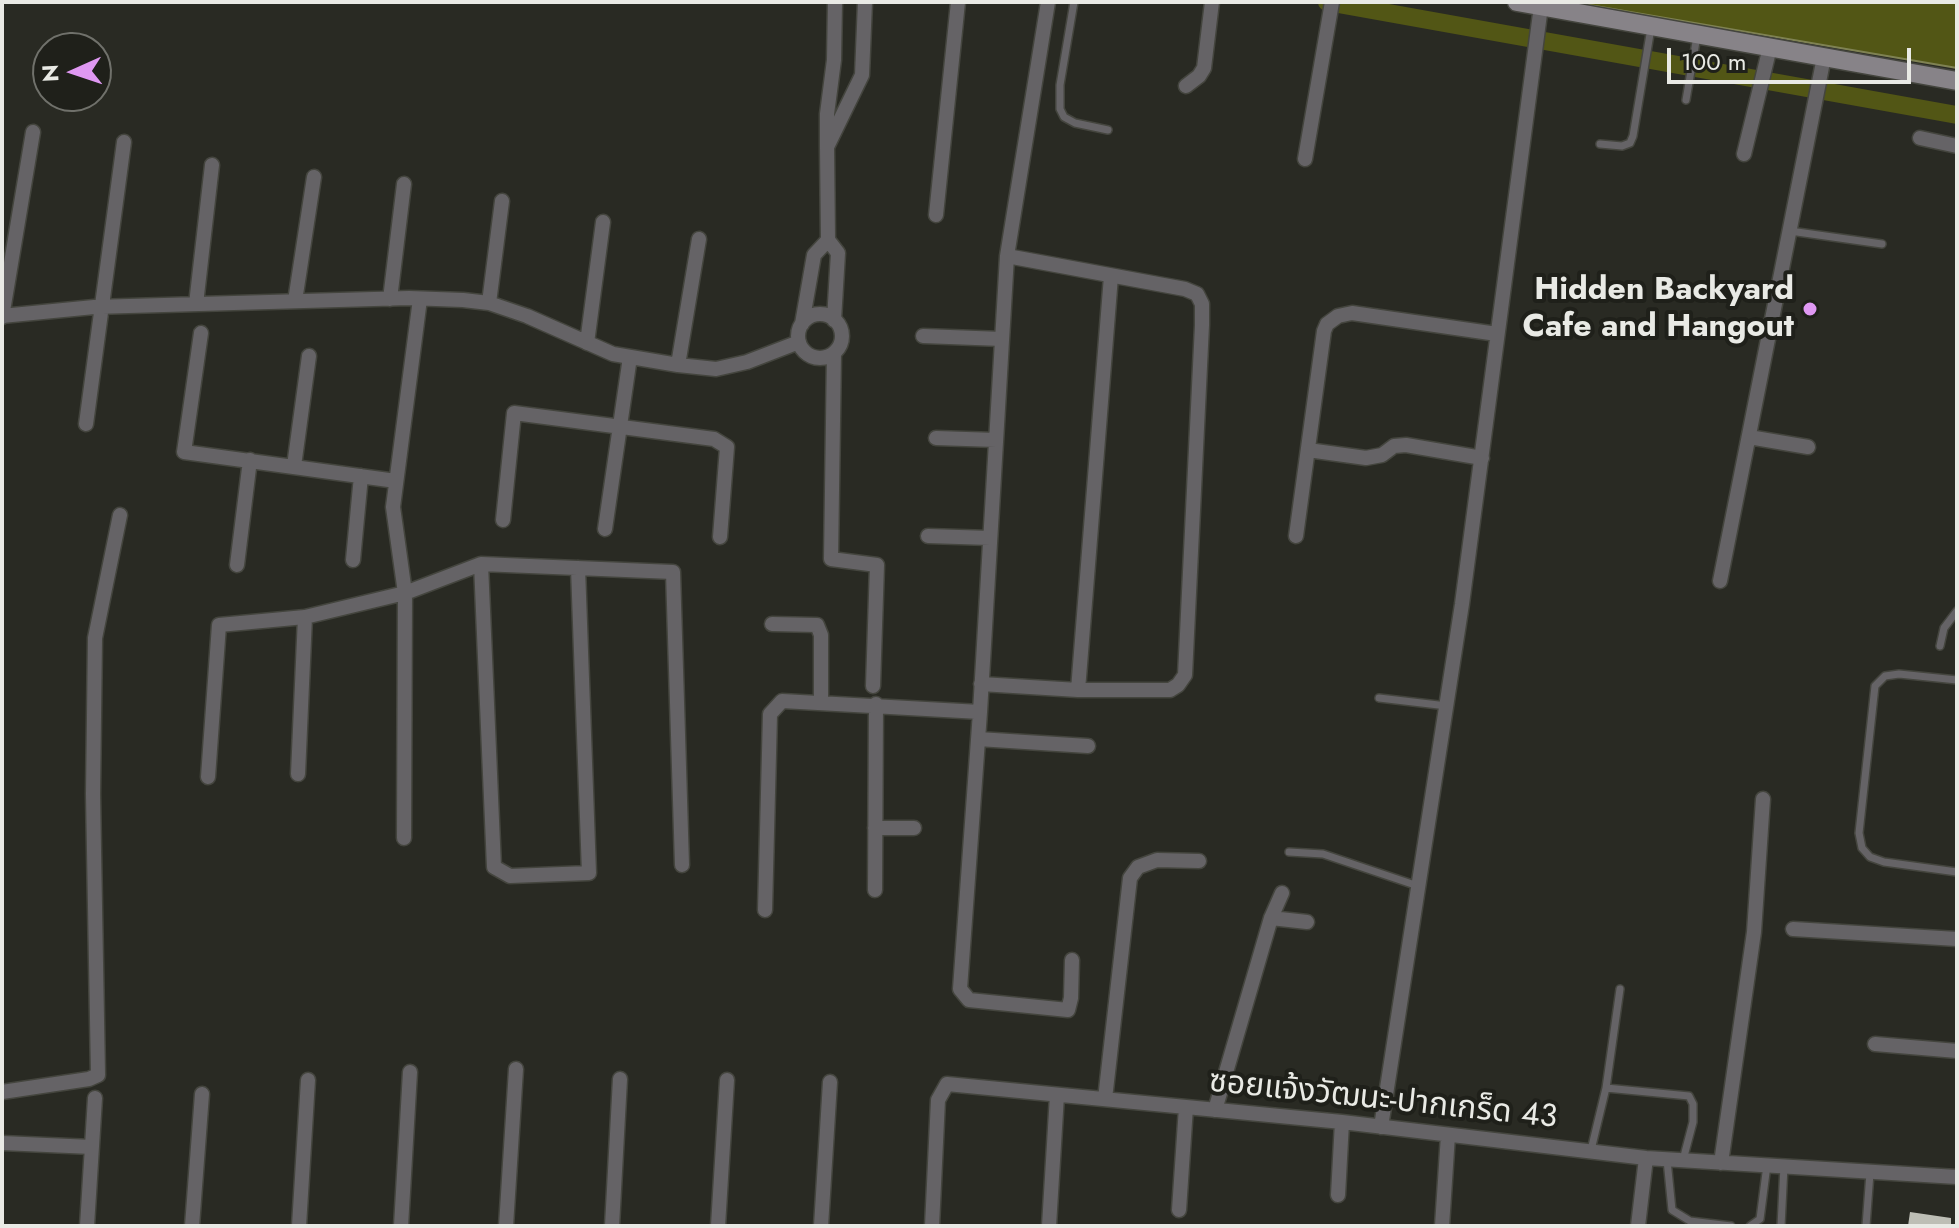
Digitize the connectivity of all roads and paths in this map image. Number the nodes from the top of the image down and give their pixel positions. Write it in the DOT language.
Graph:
graph roads {
  1 [pos="835,2"];
  2 [pos="865,2"];
  3 [pos="958,2"];
  4 [pos="1048,2"];
  5 [pos="1074,2"];
  6 [pos="1212,2"];
  7 [pos="1517,2"];
  8 [pos="1331,7"];
  9 [pos="1540,15"];
  10 [pos="1650,34"];
  11 [pos="1697,34"];
  12 [pos="1768,56"];
  13 [pos="1823,65"];
  14 [pos="1957,81"];
  15 [pos="1186,86"];
  16 [pos="1686,100"];
  17 [pos="1108,130"];
  18 [pos="33,132"];
  19 [pos="1920,138"];
  20 [pos="124,142"];
  21 [pos="1600,144"];
  22 [pos="1957,146"];
  23 [pos="827,147"];
  24 [pos="1744,154"];
  25 [pos="1305,159"];
  26 [pos="212,165"];
  27 [pos="314,177"];
  28 [pos="404,184"];
  29 [pos="502,201"];
  30 [pos="936,215"];
  31 [pos="603,222"];
  32 [pos="1790,231"];
  33 [pos="699,239"];
  34 [pos="828,240"];
  35 [pos="1882,244"];
  36 [pos="1007,256"];
  37 [pos="1111,276"];
  38 [pos="390,299"];
  39 [pos="420,299"];
  40 [pos="295,301"];
  41 [pos="489,303"];
  42 [pos="196,304"];
  43 [pos="102,307"];
  44 [pos="2,316"];
  45 [pos="834,320"];
  46 [pos="802,324"];
  47 [pos="201,333"];
  48 [pos="1497,334"];
  49 [pos="923,336"];
  50 [pos="1002,339"];
  51 [pos="799,342"];
  52 [pos="587,343"];
  53 [pos="834,353"];
  54 [pos="309,356"];
  55 [pos="630,357"];
  56 [pos="678,365"];
  57 [pos="86,424"];
  58 [pos="620,427"];
  59 [pos="1749,437"];
  60 [pos="936,438"];
  61 [pos="996,440"];
  62 [pos="1808,447"];
  63 [pos="1308,450"];
  64 [pos="1482,458"];
  65 [pos="250,460"];
  66 [pos="294,466"];
  67 [pos="361,476"];
  68 [pos="396,481"];
  69 [pos="120,515"];
  70 [pos="503,520"];
  71 [pos="605,529"];
  72 [pos="928,536"];
  73 [pos="1296,536"];
  74 [pos="720,537"];
  75 [pos="990,538"];
  76 [pos="353,560"];
  77 [pos="481,564"];
  78 [pos="237,565"];
  79 [pos="578,568"];
  80 [pos="1720,581"];
  81 [pos="405,593"];
  82 [pos="1957,611"];
  83 [pos="305,617"];
  84 [pos="772,624"];
  85 [pos="1940,646"];
  86 [pos="1957,680"];
  87 [pos="981,684"];
  88 [pos="873,686"];
  89 [pos="1078,690"];
  90 [pos="1379,698"];
  91 [pos="821,703"];
  92 [pos="876,704"];
  93 [pos="1447,706"];
  94 [pos="980,712"];
  95 [pos="978,739"];
  96 [pos="1088,746"];
  97 [pos="298,774"];
  98 [pos="208,777"];
  99 [pos="1763,799"];
  100 [pos="875,828"];
  101 [pos="914,828"];
  102 [pos="404,838"];
  103 [pos="1289,852"];
  104 [pos="1199,861"];
  105 [pos="682,865"];
  106 [pos="1957,872"];
  107 [pos="1418,886"];
  108 [pos="875,890"];
  109 [pos="1282,893"];
  110 [pos="765,910"];
  111 [pos="1271,918"];
  112 [pos="1307,922"];
  113 [pos="1793,929"];
  114 [pos="1957,939"];
  115 [pos="1072,960"];
  116 [pos="1620,989"];
  117 [pos="1875,1044"];
  118 [pos="1957,1051"];
  119 [pos="516,1069"];
  120 [pos="410,1072"];
  121 [pos="620,1079"];
  122 [pos="308,1080"];
  123 [pos="727,1080"];
  124 [pos="830,1082"];
  125 [pos="1606,1088"];
  126 [pos="2,1092"];
  127 [pos="202,1094"];
  128 [pos="1057,1095"];
  129 [pos="95,1098"];
  130 [pos="1105,1099"];
  131 [pos="1186,1107"];
  132 [pos="1215,1110"];
  133 [pos="1342,1122"];
  134 [pos="1381,1127"];
  135 [pos="1448,1135"];
  136 [pos="2,1143"];
  137 [pos="92,1147"];
  138 [pos="1590,1152"];
  139 [pos="1646,1158"];
  140 [pos="1675,1160"];
  141 [pos="1721,1163"];
  142 [pos="1767,1165"];
  143 [pos="1784,1166"];
  144 [pos="1870,1173"];
  145 [pos="1957,1177"];
  146 [pos="1338,1195"];
  147 [pos="1179,1210"];
  148 [pos="87,1226"];
  149 [pos="192,1226"];
  150 [pos="299,1226"];
  151 [pos="401,1226"];
  152 [pos="506,1226"];
  153 [pos="612,1226"];
  154 [pos="718,1226"];
  155 [pos="821,1226"];
  156 [pos="932,1226"];
  157 [pos="1049,1226"];
  158 [pos="1442,1226"];
  159 [pos="1638,1226"];
  160 [pos="1731,1226"];
  161 [pos="1750,1226"];
  162 [pos="1781,1226"];
  163 [pos="1866,1226"];
  1 -- 23 [label="street"];
  2 -- 23 [label="street"];
  3 -- 30 [label="street"];
  4 -- 36 [label="street"];
  5 -- 17 [label="lane"];
  6 -- 15 [label="street"];
  7 -- 9 [label="street"];
  8 -- 25 [label="street"];
  9 -- 10 [label="street"];
  9 -- 48 [label="street"];
  10 -- 11 [label="street"];
  10 -- 21 [label="lane"];
  11 -- 12 [label="street"];
  11 -- 16 [label="lane"];
  12 -- 13 [label="street"];
  12 -- 24 [label="street"];
  13 -- 14 [label="street"];
  13 -- 32 [label="street"];
  18 -- 44 [label="street"];
  19 -- 22 [label="street"];
  20 -- 43 [label="street"];
  23 -- 34 [label="street"];
  26 -- 42 [label="street"];
  27 -- 40 [label="street"];
  28 -- 38 [label="street"];
  29 -- 41 [label="street"];
  31 -- 52 [label="street"];
  32 -- 35 [label="lane"];
  32 -- 59 [label="street"];
  33 -- 56 [label="street"];
  34 -- 45 [label="street"];
  34 -- 46 [label="street"];
  36 -- 37 [label="street"];
  36 -- 50 [label="street"];
  37 -- 89 [label="street"];
  37 -- 89 [label="street"];
  38 -- 39 [label="street"];
  38 -- 40 [label="street"];
  39 -- 41 [label="street"];
  39 -- 68 [label="street"];
  40 -- 42 [label="street"];
  41 -- 52 [label="street"];
  42 -- 43 [label="street"];
  43 -- 44 [label="street"];
  43 -- 57 [label="street"];
  45 -- 46 [label="street"];
  45 -- 53 [label="street"];
  46 -- 51 [label="street"];
  47 -- 65 [label="street"];
  48 -- 63 [label="street"];
  48 -- 64 [label="street"];
  49 -- 50 [label="street"];
  50 -- 61 [label="street"];
  51 -- 53 [label="street"];
  51 -- 56 [label="street"];
  52 -- 55 [label="street"];
  53 -- 88 [label="street"];
  54 -- 66 [label="street"];
  55 -- 56 [label="street"];
  55 -- 58 [label="street"];
  58 -- 70 [label="street"];
  58 -- 71 [label="street"];
  58 -- 74 [label="street"];
  59 -- 62 [label="street"];
  59 -- 80 [label="street"];
  60 -- 61 [label="street"];
  61 -- 75 [label="street"];
  63 -- 64 [label="street"];
  63 -- 73 [label="street"];
  64 -- 93 [label="street"];
  65 -- 66 [label="street"];
  65 -- 78 [label="street"];
  66 -- 67 [label="street"];
  67 -- 68 [label="street"];
  67 -- 76 [label="street"];
  68 -- 81 [label="street"];
  69 -- 126 [label="street"];
  72 -- 75 [label="street"];
  75 -- 87 [label="street"];
  77 -- 79 [label="street"];
  77 -- 79 [label="street"];
  77 -- 81 [label="street"];
  79 -- 105 [label="street"];
  81 -- 83 [label="street"];
  81 -- 102 [label="street"];
  82 -- 85 [label="lane"];
  83 -- 97 [label="street"];
  83 -- 98 [label="street"];
  84 -- 91 [label="street"];
  86 -- 106 [label="lane"];
  87 -- 89 [label="street"];
  87 -- 94 [label="street"];
  90 -- 93 [label="lane"];
  91 -- 92 [label="street"];
  91 -- 110 [label="street"];
  92 -- 94 [label="street"];
  92 -- 100 [label="street"];
  93 -- 107 [label="street"];
  94 -- 95 [label="street"];
  95 -- 96 [label="street"];
  95 -- 115 [label="street"];
  99 -- 141 [label="street"];
  100 -- 101 [label="street"];
  100 -- 108 [label="street"];
  103 -- 107 [label="lane"];
  104 -- 130 [label="street"];
  107 -- 134 [label="street"];
  109 -- 111 [label="street"];
  111 -- 112 [label="street"];
  111 -- 132 [label="street"];
  113 -- 114 [label="street"];
  116 -- 125 [label="lane"];
  117 -- 118 [label="street"];
  119 -- 152 [label="street"];
  120 -- 151 [label="street"];
  121 -- 153 [label="street"];
  122 -- 150 [label="street"];
  123 -- 154 [label="street"];
  124 -- 155 [label="street"];
  125 -- 138 [label="lane"];
  125 -- 140 [label="lane"];
  127 -- 149 [label="street"];
  128 -- 130 [label="street, ซอยแจ้งวัฒนะ-ปากเกร็ด 43"];
  128 -- 156 [label="street, ซอยแจ้งวัฒนะ-ปากเกร็ด 43"];
  128 -- 157 [label="street"];
  129 -- 137 [label="street"];
  130 -- 131 [label="street, ซอยแจ้งวัฒนะ-ปากเกร็ด 43"];
  131 -- 132 [label="street, ซอยแจ้งวัฒนะ-ปากเกร็ด 43"];
  131 -- 147 [label="street"];
  132 -- 133 [label="street, ซอยแจ้งวัฒนะ-ปากเกร็ด 43"];
  133 -- 134 [label="street, ซอยแจ้งวัฒนะ-ปากเกร็ด 43"];
  133 -- 146 [label="street"];
  134 -- 135 [label="street, ซอยแจ้งวัฒนะ-ปากเกร็ด 43"];
  135 -- 138 [label="street, ซอยแจ้งวัฒนะ-ปากเกร็ด 43"];
  135 -- 158 [label="street"];
  136 -- 137 [label="street"];
  137 -- 148 [label="street"];
  138 -- 139 [label="street, ซอยแจ้งวัฒนะ-ปากเกร็ด 43"];
  139 -- 140 [label="street, ซอยแจ้งวัฒนะ-ปากเกร็ด 43"];
  139 -- 159 [label="street"];
  140 -- 141 [label="street, ซอยแจ้งวัฒนะ-ปากเกร็ด 43"];
  140 -- 160 [label="lane"];
  141 -- 142 [label="street, ซอยแจ้งวัฒนะ-ปากเกร็ด 43"];
  142 -- 143 [label="street, ซอยแจ้งวัฒนะ-ปากเกร็ด 43"];
  142 -- 161 [label="lane"];
  143 -- 144 [label="street, ซอยแจ้งวัฒนะ-ปากเกร็ด 43"];
  143 -- 162 [label="lane"];
  144 -- 145 [label="street, ซอยแจ้งวัฒนะ-ปากเกร็ด 43"];
  144 -- 163 [label="lane"];
}
